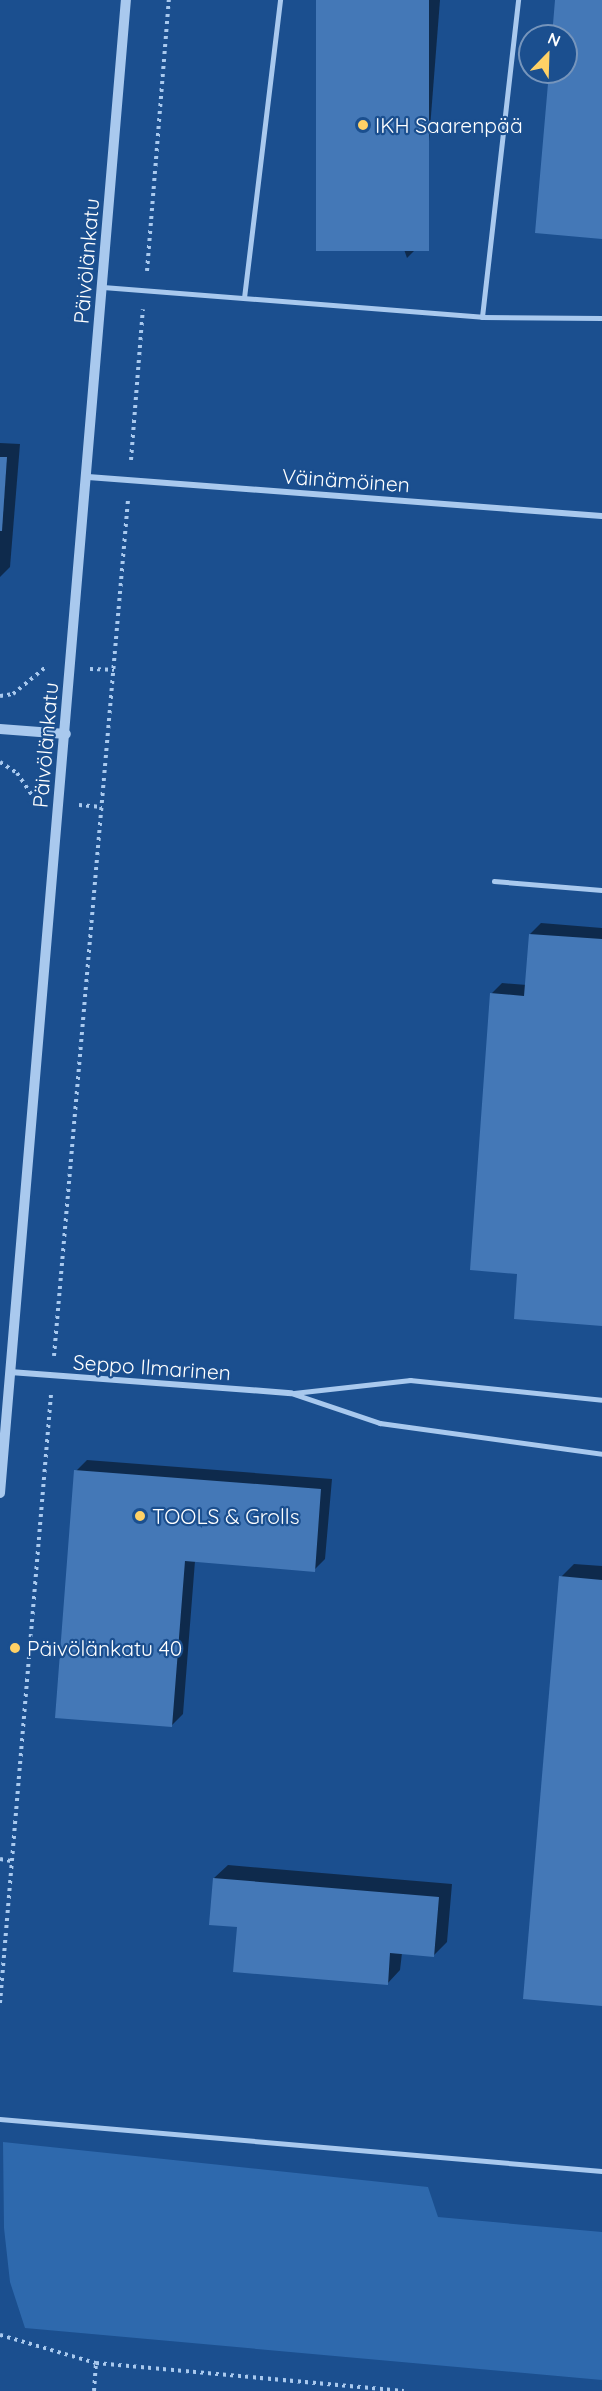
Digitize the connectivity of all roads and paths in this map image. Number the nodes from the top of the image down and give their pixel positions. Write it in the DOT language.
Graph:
graph roads {
  1 [pos="126,0"];
  2 [pos="169,0"];
  3 [pos="280,0"];
  4 [pos="518,0"];
  5 [pos="104,287"];
  6 [pos="145,290"];
  7 [pos="244,298"];
  8 [pos="482,317"];
  9 [pos="602,318"];
  10 [pos="88,477"];
  11 [pos="129,480"];
  12 [pos="602,516"];
  13 [pos="0,729"];
  14 [pos="66,734"];
  15 [pos="494,881"];
  16 [pos="602,890"];
  17 [pos="10,1372"];
  18 [pos="52,1377"];
  19 [pos="291,1393"];
  20 [pos="602,1400"];
  21 [pos="4,1407"];
  22 [pos="602,1454"];
  23 [pos="0,1493"];
  24 [pos="0,1859"];
  25 [pos="11,1861"];
  26 [pos="1,1989"];
  27 [pos="0,2003"];
  28 [pos="0,2119"];
  29 [pos="602,2171"];
  30 [pos="0,2335"];
  31 [pos="96,2364"];
  32 [pos="94,2391"];
  33 [pos="404,2391"];
  1 -- 5 [label="street, Päivölänkatu"];
  2 -- 6 [label="path"];
  3 -- 7 [label="lane"];
  4 -- 8 [label="lane"];
  5 -- 6 [label="lane"];
  5 -- 10 [label="street, Päivölänkatu"];
  6 -- 7 [label="lane"];
  6 -- 11 [label="path"];
  7 -- 8 [label="lane"];
  8 -- 9 [label="lane"];
  10 -- 11 [label="street, Väinämöinen"];
  10 -- 14 [label="street, Päivölänkatu"];
  11 -- 12 [label="street, Väinämöinen"];
  11 -- 18 [label="path"];
  13 -- 14 [label="street"];
  14 -- 17 [label="street, Päivölänkatu"];
  15 -- 16 [label="lane"];
  17 -- 18 [label="street, Seppo Ilmarinen"];
  17 -- 21 [label="street, Päivölänkatu"];
  18 -- 19 [label="street, Seppo Ilmarinen"];
  18 -- 25 [label="path"];
  19 -- 20 [label="lane"];
  19 -- 22 [label="lane"];
  21 -- 23 [label="street, Päivölänkatu"];
  24 -- 25 [label="path"];
  25 -- 26 [label="path"];
  26 -- 27 [label="path"];
  28 -- 29 [label="lane"];
  30 -- 31 [label="path"];
  31 -- 32 [label="path"];
  31 -- 33 [label="path"];
}
